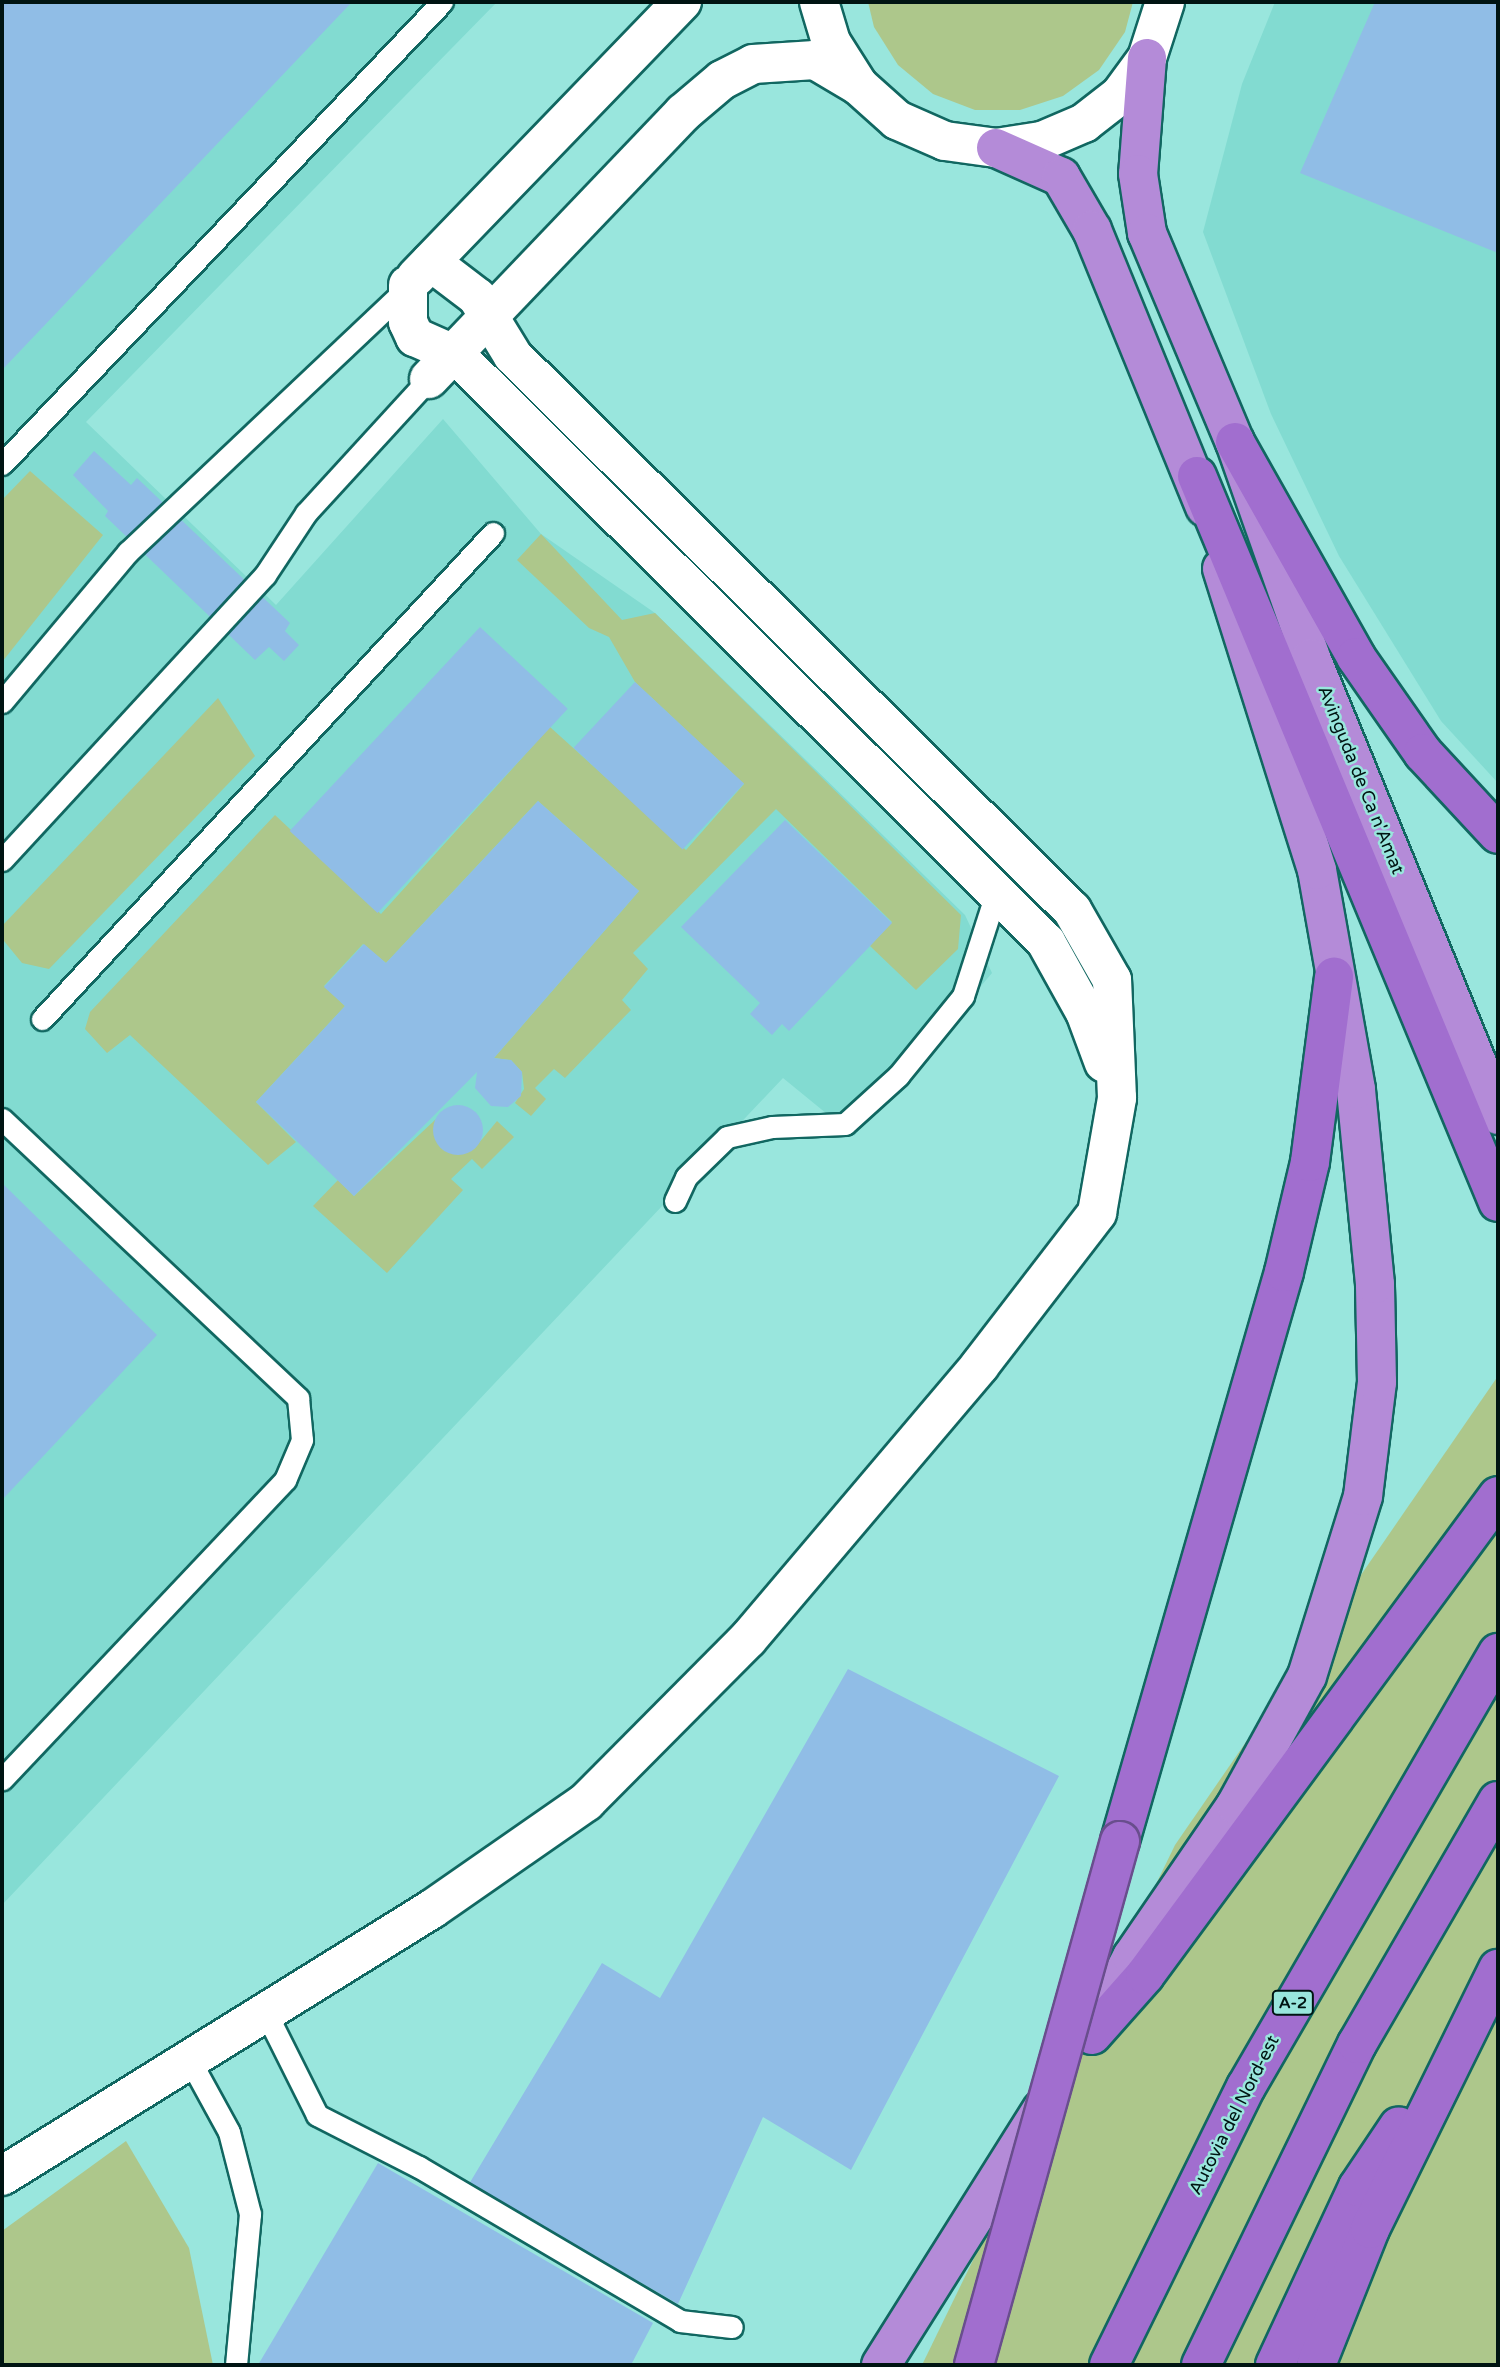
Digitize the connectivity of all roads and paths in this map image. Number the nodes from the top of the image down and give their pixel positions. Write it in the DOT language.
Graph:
graph roads {
  1 [pos="442,2"];
  2 [pos="682,2"];
  3 [pos="819,2"];
  4 [pos="1182,2"];
  5 [pos="1157,31"];
  6 [pos="859,86"];
  7 [pos="996,148"];
  8 [pos="412,281"];
  9 [pos="488,318"];
  10 [pos="442,367"];
  11 [pos="1235,442"];
  12 [pos="2,464"];
  13 [pos="1196,476"];
  14 [pos="493,533"];
  15 [pos="641,541"];
  16 [pos="804,640"];
  17 [pos="2,702"];
  18 [pos="1498,834"];
  19 [pos="2,860"];
  20 [pos="996,893"];
  21 [pos="1334,977"];
  22 [pos="42,1019"];
  23 [pos="1116,1098"];
  24 [pos="1498,1115"];
  25 [pos="2,1119"];
  26 [pos="1494,1191"];
  27 [pos="675,1201"];
  28 [pos="1498,1496"];
  29 [pos="1498,1653"];
  30 [pos="2,1779"];
  31 [pos="1498,1801"];
  32 [pos="1498,1969"];
  33 [pos="1478,2008"];
  34 [pos="265,2011"];
  35 [pos="1092,2035"];
  36 [pos="188,2057"];
  37 [pos="2,2176"];
  38 [pos="732,2326"];
  39 [pos="236,2365"];
  40 [pos="881,2365"];
  41 [pos="974,2365"];
  42 [pos="1109,2365"];
  43 [pos="1200,2365"];
  44 [pos="1275,2365"];
  45 [pos="1316,2365"];
  1 -- 12 [label="lane"];
  2 -- 8 [label="street"];
  3 -- 6 [label="street"];
  4 -- 5 [label="street"];
  5 -- 7 [label="street"];
  5 -- 11 [label="highway, Avinguda de Ca n'Amat"];
  6 -- 7 [label="street"];
  6 -- 9 [label="street"];
  7 -- 13 [label="highway"];
  8 -- 9 [label="street"];
  8 -- 10 [label="street"];
  8 -- 17 [label="lane"];
  9 -- 10 [label="street"];
  9 -- 16 [label="street"];
  10 -- 15 [label="street"];
  10 -- 19 [label="lane"];
  11 -- 18 [label="highway"];
  11 -- 24 [label="highway, Avinguda de Ca n'Amat"];
  13 -- 21 [label="highway"];
  13 -- 26 [label="highway"];
  14 -- 22 [label="lane"];
  15 -- 16 [label="street"];
  15 -- 20 [label="street"];
  16 -- 23 [label="street"];
  20 -- 23 [label="street"];
  20 -- 27 [label="lane"];
  21 -- 35 [label="highway"];
  21 -- 41 [label="highway, bridge"];
  23 -- 34 [label="street"];
  25 -- 30 [label="lane"];
  28 -- 35 [label="highway"];
  29 -- 42 [label="highway, Autovia del Nord-est / A-2"];
  31 -- 43 [label="highway"];
  32 -- 33 [label="highway"];
  33 -- 44 [label="highway"];
  33 -- 45 [label="highway"];
  34 -- 36 [label="street"];
  34 -- 38 [label="lane"];
  35 -- 40 [label="highway"];
  36 -- 37 [label="street"];
  36 -- 39 [label="lane"];
}
